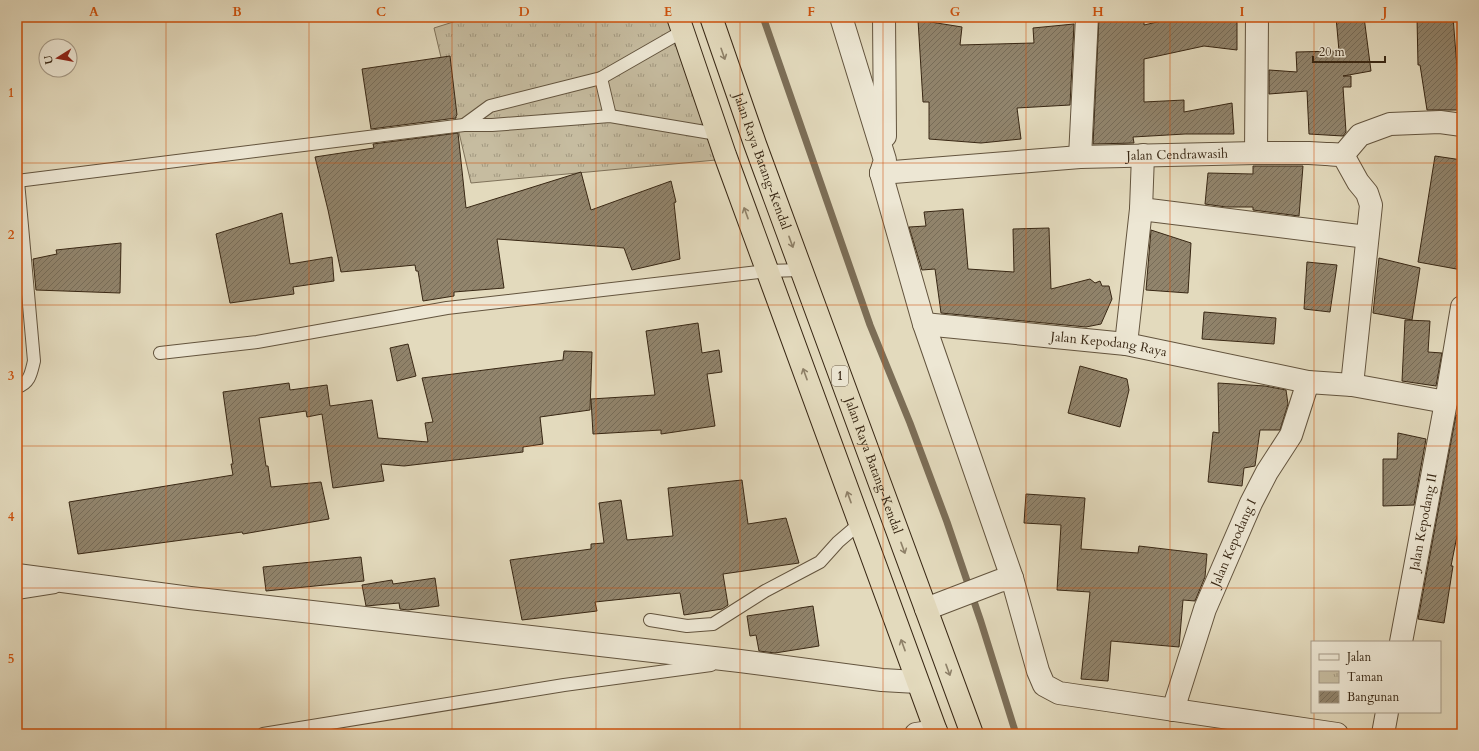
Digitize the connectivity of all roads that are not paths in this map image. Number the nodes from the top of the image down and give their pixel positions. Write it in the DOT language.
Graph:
graph roads {
  1 [pos="711,17"];
  2 [pos="841,17"];
  3 [pos="884,17"];
  4 [pos="1087,17"];
  5 [pos="1257,17"];
  6 [pos="680,24"];
  7 [pos="601,78"];
  8 [pos="610,116"];
  9 [pos="464,125"];
  10 [pos="1462,125"];
  11 [pos="717,134"];
  12 [pos="1256,153"];
  13 [pos="1143,155"];
  14 [pos="1343,155"];
  15 [pos="1080,157"];
  16 [pos="883,166"];
  17 [pos="18,181"];
  18 [pos="1141,209"];
  19 [pos="1367,237"];
  20 [pos="801,270"];
  21 [pos="767,271"];
  22 [pos="1462,308"];
  23 [pos="924,324"];
  24 [pos="1126,344"];
  25 [pos="160,352"];
  26 [pos="1308,382"];
  27 [pos="1352,385"];
  28 [pos="17,388"];
  29 [pos="1446,402"];
  30 [pos="859,524"];
  31 [pos="17,575"];
  32 [pos="1006,579"];
  33 [pos="76,583"];
  34 [pos="17,593"];
  35 [pos="926,609"];
  36 [pos="650,620"];
  37 [pos="1401,641"];
  38 [pos="740,660"];
  39 [pos="917,682"];
  40 [pos="1173,710"];
  41 [pos="1388,713"];
  42 [pos="930,733"];
  43 [pos="263,734"];
  44 [pos="972,734"];
  45 [pos="1337,734"];
  46 [pos="1383,734"];
  1 -- 20 [label="highway, Jalan Raya Batang-Kendal / 1, one-way"];
  2 -- 16 [label="street"];
  3 -- 16 [label="street"];
  4 -- 15 [label="street"];
  5 -- 12 [label="street"];
  6 -- 7 [label="lane"];
  6 -- 11 [label="highway"];
  7 -- 8 [label="lane"];
  7 -- 9 [label="lane"];
  8 -- 9 [label="lane"];
  8 -- 11 [label="lane"];
  9 -- 17 [label="lane"];
  10 -- 14 [label="street"];
  21 -- 11 [label="highway, one-way"];
  12 -- 13 [label="street, Jalan Cendrawasih"];
  12 -- 14 [label="street, Jalan Cendrawasih"];
  13 -- 15 [label="street, Jalan Cendrawasih"];
  13 -- 18 [label="street"];
  14 -- 19 [label="street"];
  15 -- 16 [label="street, Jalan Cendrawasih"];
  16 -- 23 [label="street"];
  17 -- 28 [label="lane"];
  18 -- 19 [label="street"];
  18 -- 24 [label="street"];
  19 -- 27 [label="street"];
  20 -- 21 [label="lane"];
  20 -- 35 [label="highway, Jalan Raya Batang-Kendal / 1, one-way"];
  21 -- 25 [label="lane"];
  30 -- 21 [label="highway, one-way"];
  22 -- 29 [label="street, Jalan Kepodang II"];
  23 -- 24 [label="street, Jalan Kepodang Raya"];
  23 -- 32 [label="street"];
  24 -- 26 [label="street, Jalan Kepodang Raya"];
  26 -- 27 [label="street, Jalan Kepodang Raya"];
  26 -- 40 [label="street, Jalan Kepodang I"];
  27 -- 29 [label="street, Jalan Kepodang Raya"];
  29 -- 37 [label="street, Jalan Kepodang II"];
  30 -- 36 [label="lane"];
  39 -- 30 [label="highway, one-way"];
  31 -- 33 [label="street"];
  32 -- 35 [label="street"];
  32 -- 40 [label="street"];
  33 -- 34 [label="lane"];
  33 -- 38 [label="street"];
  35 -- 44 [label="highway, Jalan Raya Batang-Kendal / 1, one-way"];
  38 -- 39 [label="street"];
  38 -- 43 [label="lane"];
  39 -- 42 [label="highway"];
  40 -- 45 [label="street"];
  41 -- 46 [label="street"];
}
